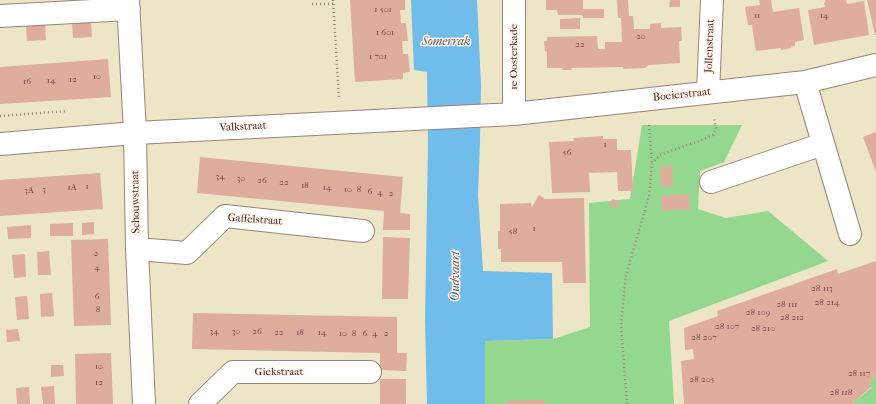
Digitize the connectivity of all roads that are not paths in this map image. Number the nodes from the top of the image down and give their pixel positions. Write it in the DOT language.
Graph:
graph roads {
  1 [pos="514,0"];
  2 [pos="712,0"];
  3 [pos="128,5"];
  4 [pos="0,16"];
  5 [pos="876,65"];
  6 [pos="805,82"];
  7 [pos="708,92"];
  8 [pos="514,114"];
  9 [pos="486,116"];
  10 [pos="135,133"];
  11 [pos="0,144"];
  12 [pos="823,144"];
  13 [pos="711,182"];
  14 [pos="363,231"];
  15 [pos="850,234"];
  16 [pos="137,249"];
  17 [pos="370,372"];
  18 [pos="144,404"];
  19 [pos="200,404"];
  1 -- 8 [label="street, 1e Oosterkade"];
  2 -- 7 [label="street, Jollenstraat"];
  3 -- 4 [label="street"];
  3 -- 10 [label="street, Schouwstraat"];
  5 -- 6 [label="street, Boeierstraat"];
  6 -- 7 [label="street, Boeierstraat"];
  6 -- 12 [label="street"];
  7 -- 8 [label="street, Boeierstraat"];
  8 -- 9 [label="street, Boeierstraat"];
  9 -- 10 [label="street, Valkstraat"];
  10 -- 11 [label="street, Valkstraat"];
  10 -- 16 [label="street, Schouwstraat"];
  12 -- 13 [label="street"];
  12 -- 15 [label="street"];
  14 -- 16 [label="street, Gaffelstraat"];
  16 -- 18 [label="street, Schouwstraat"];
  17 -- 19 [label="street, Giekstraat"];
}
